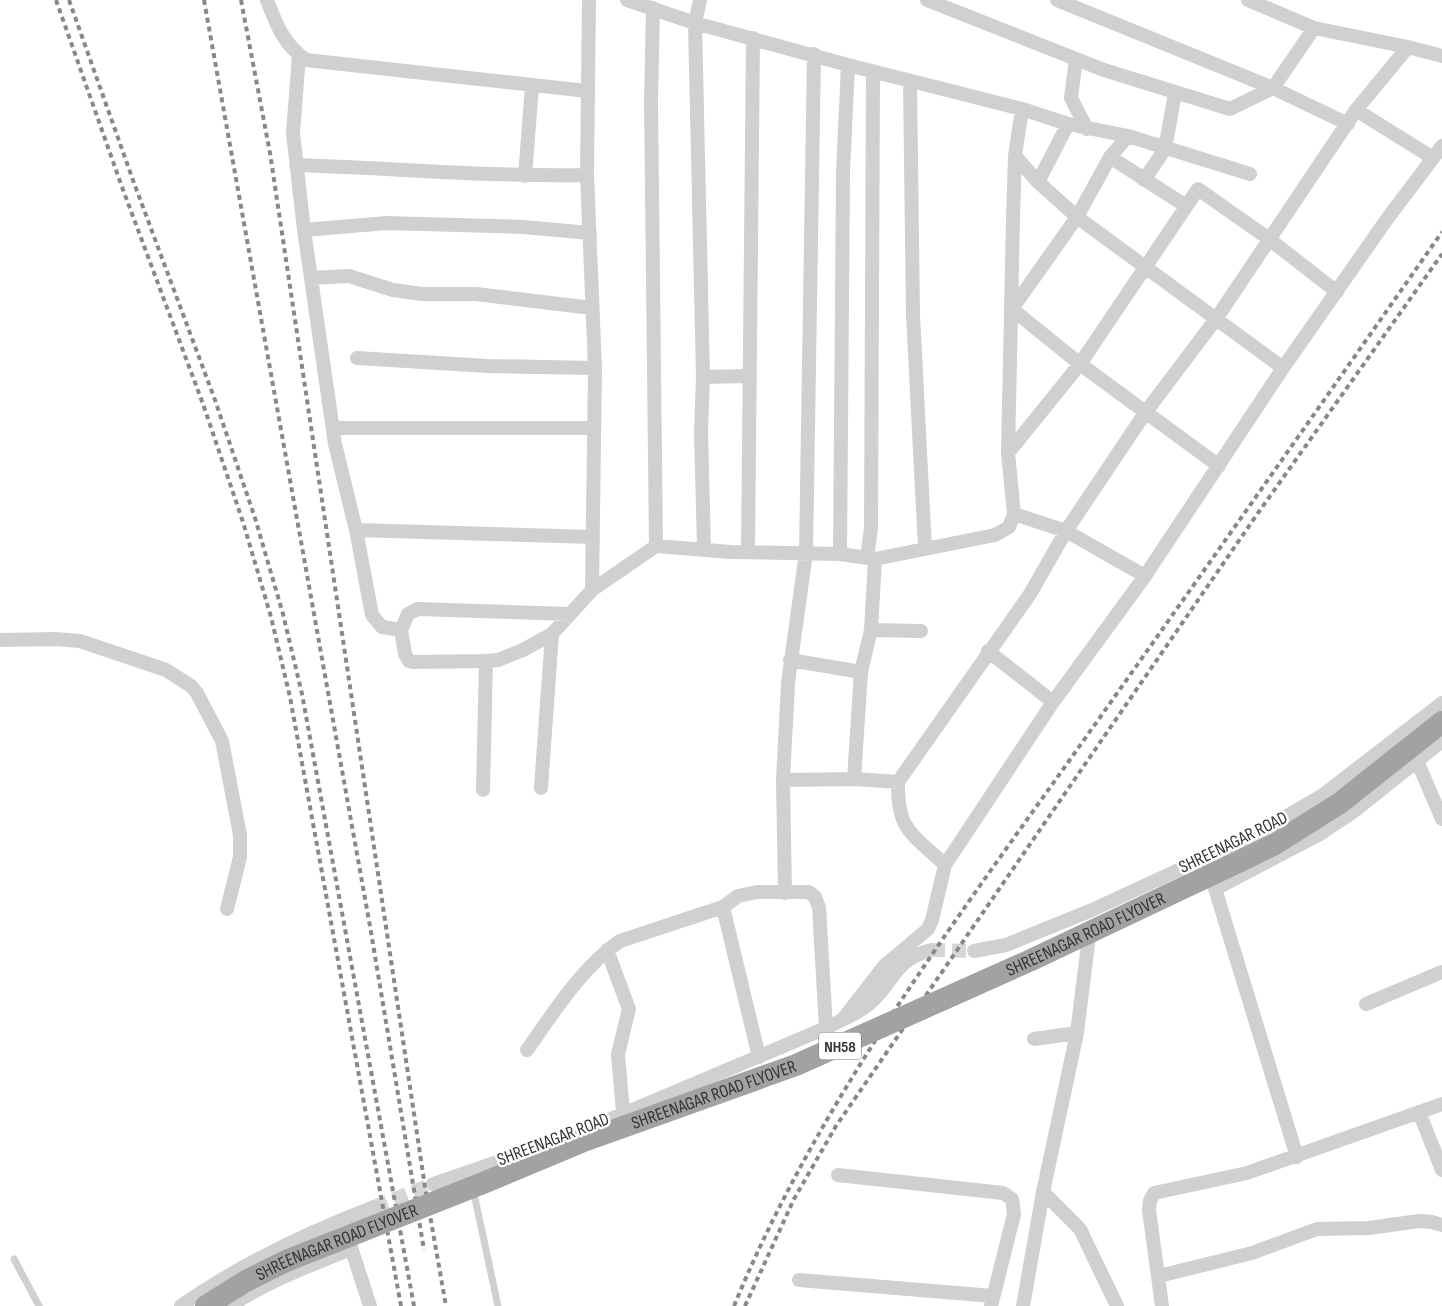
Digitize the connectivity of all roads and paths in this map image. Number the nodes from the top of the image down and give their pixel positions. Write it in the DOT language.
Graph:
graph roads {
  1 [pos="267,0"];
  2 [pos="589,0"];
  3 [pos="627,0"];
  4 [pos="700,0"];
  5 [pos="927,0"];
  6 [pos="1057,0"];
  7 [pos="1248,0"];
  8 [pos="653,8"];
  9 [pos="695,23"];
  10 [pos="1314,28"];
  11 [pos="753,38"];
  12 [pos="1408,47"];
  13 [pos="814,54"];
  14 [pos="298,55"];
  15 [pos="1442,56"];
  16 [pos="1076,58"];
  17 [pos="848,65"];
  18 [pos="873,72"];
  19 [pos="910,81"];
  20 [pos="532,86"];
  21 [pos="1273,88"];
  22 [pos="587,91"];
  23 [pos="1175,93"];
  24 [pos="1022,109"];
  25 [pos="1356,110"];
  26 [pos="1068,124"];
  27 [pos="1348,124"];
  28 [pos="1087,129"];
  29 [pos="1128,136"];
  30 [pos="1442,146"];
  31 [pos="1166,149"];
  32 [pos="1015,156"];
  33 [pos="1110,157"];
  34 [pos="1433,158"];
  35 [pos="296,164"];
  36 [pos="1250,174"];
  37 [pos="587,175"];
  38 [pos="525,176"];
  39 [pos="1144,180"];
  40 [pos="1038,182"];
  41 [pos="1186,206"];
  42 [pos="1077,217"];
  43 [pos="304,230"];
  44 [pos="590,233"];
  45 [pos="1269,239"];
  46 [pos="1144,266"];
  47 [pos="311,278"];
  48 [pos="1337,292"];
  49 [pos="592,308"];
  50 [pos="1012,309"];
  51 [pos="1216,319"];
  52 [pos="357,358"];
  53 [pos="1080,364"];
  54 [pos="595,368"];
  55 [pos="1283,368"];
  56 [pos="750,376"];
  57 [pos="703,378"];
  58 [pos="1145,413"];
  59 [pos="333,428"];
  60 [pos="593,428"];
  61 [pos="1008,453"];
  62 [pos="1219,466"];
  63 [pos="1014,514"];
  64 [pos="356,530"];
  65 [pos="1066,531"];
  66 [pos="593,537"];
  67 [pos="656,546"];
  68 [pos="925,548"];
  69 [pos="704,549"];
  70 [pos="748,552"];
  71 [pos="806,553"];
  72 [pos="840,554"];
  73 [pos="871,558"];
  74 [pos="1145,576"];
  75 [pos="592,590"];
  76 [pos="570,614"];
  77 [pos="401,630"];
  78 [pos="871,630"];
  79 [pos="921,631"];
  80 [pos="552,634"];
  81 [pos="0,640"];
  82 [pos="988,651"];
  83 [pos="790,660"];
  84 [pos="486,662"];
  85 [pos="861,672"];
  86 [pos="1054,702"];
  87 [pos="1442,703"];
  88 [pos="1442,722"];
  89 [pos="1442,741"];
  90 [pos="1417,761"];
  91 [pos="854,779"];
  92 [pos="783,780"];
  93 [pos="898,782"];
  94 [pos="541,788"];
  95 [pos="483,790"];
  96 [pos="1442,819"];
  97 [pos="1206,858"];
  98 [pos="945,864"];
  99 [pos="1215,889"];
  100 [pos="786,893"];
  101 [pos="723,907"];
  102 [pos="227,909"];
  103 [pos="1092,910"];
  104 [pos="607,950"];
  105 [pos="931,950"];
  106 [pos="974,951"];
  107 [pos="1442,972"];
  108 [pos="1366,1004"];
  109 [pos="843,1019"];
  110 [pos="826,1028"];
  111 [pos="1077,1033"];
  112 [pos="1034,1040"];
  113 [pos="527,1050"];
  114 [pos="759,1056"];
  115 [pos="1442,1104"];
  116 [pos="623,1112"];
  117 [pos="1419,1112"];
  118 [pos="1297,1157"];
  119 [pos="1442,1170"];
  120 [pos="469,1172"];
  121 [pos="838,1175"];
  122 [pos="433,1184"];
  123 [pos="1043,1192"];
  124 [pos="374,1207"];
  125 [pos="342,1219"];
  126 [pos="1442,1225"];
  127 [pos="351,1249"];
  128 [pos="14,1259"];
  129 [pos="1159,1276"];
  130 [pos="799,1280"];
  131 [pos="992,1301"];
  132 [pos="39,1306"];
  133 [pos="181,1306"];
  134 [pos="206,1306"];
  135 [pos="230,1306"];
  136 [pos="370,1306"];
  137 [pos="498,1306"];
  138 [pos="1023,1306"];
  139 [pos="1117,1306"];
  140 [pos="1162,1306"];
  1 -- 14 [label="street"];
  2 -- 22 [label="street"];
  3 -- 8 [label="street"];
  4 -- 9 [label="street"];
  5 -- 16 [label="street"];
  6 -- 21 [label="street"];
  7 -- 10 [label="street"];
  8 -- 9 [label="street"];
  8 -- 67 [label="street"];
  9 -- 11 [label="street"];
  9 -- 57 [label="street"];
  10 -- 12 [label="street"];
  10 -- 21 [label="street"];
  11 -- 13 [label="street"];
  11 -- 56 [label="street"];
  12 -- 15 [label="street"];
  12 -- 25 [label="street"];
  13 -- 17 [label="street"];
  13 -- 71 [label="street"];
  14 -- 20 [label="street"];
  14 -- 35 [label="street"];
  16 -- 23 [label="street"];
  16 -- 28 [label="street"];
  17 -- 18 [label="street"];
  17 -- 72 [label="street"];
  18 -- 19 [label="street"];
  18 -- 73 [label="street"];
  19 -- 24 [label="street"];
  19 -- 68 [label="street"];
  20 -- 22 [label="street"];
  20 -- 38 [label="street"];
  21 -- 23 [label="street"];
  21 -- 27 [label="street"];
  22 -- 37 [label="street"];
  23 -- 31 [label="street"];
  24 -- 26 [label="street"];
  24 -- 32 [label="street"];
  25 -- 27 [label="street"];
  25 -- 34 [label="street"];
  26 -- 28 [label="street"];
  26 -- 40 [label="street"];
  27 -- 45 [label="street"];
  28 -- 29 [label="street"];
  29 -- 31 [label="street"];
  29 -- 33 [label="street"];
  30 -- 34 [label="street"];
  31 -- 36 [label="street"];
  31 -- 39 [label="street"];
  32 -- 40 [label="street"];
  32 -- 50 [label="street"];
  33 -- 39 [label="street"];
  33 -- 42 [label="street"];
  34 -- 48 [label="street"];
  35 -- 38 [label="street"];
  35 -- 43 [label="street"];
  37 -- 38 [label="street"];
  37 -- 44 [label="street"];
  39 -- 41 [label="street"];
  40 -- 42 [label="street"];
  41 -- 45 [label="street"];
  41 -- 46 [label="street"];
  42 -- 46 [label="street"];
  42 -- 50 [label="street"];
  43 -- 44 [label="street"];
  43 -- 47 [label="street"];
  44 -- 49 [label="street"];
  45 -- 48 [label="street"];
  45 -- 51 [label="street"];
  46 -- 51 [label="street"];
  46 -- 53 [label="street"];
  47 -- 49 [label="street"];
  47 -- 59 [label="street"];
  48 -- 55 [label="street"];
  49 -- 54 [label="street"];
  50 -- 53 [label="street"];
  50 -- 61 [label="street"];
  51 -- 55 [label="street"];
  51 -- 58 [label="street"];
  52 -- 54 [label="street"];
  53 -- 58 [label="street"];
  53 -- 61 [label="street"];
  54 -- 60 [label="street"];
  55 -- 62 [label="street"];
  56 -- 57 [label="street"];
  56 -- 70 [label="street"];
  57 -- 69 [label="street"];
  58 -- 62 [label="street"];
  58 -- 65 [label="street"];
  59 -- 60 [label="street"];
  59 -- 64 [label="street"];
  60 -- 66 [label="street"];
  61 -- 63 [label="street"];
  62 -- 74 [label="street"];
  63 -- 65 [label="street"];
  63 -- 68 [label="street"];
  64 -- 66 [label="street"];
  64 -- 77 [label="street"];
  65 -- 74 [label="street"];
  65 -- 82 [label="street"];
  66 -- 75 [label="street"];
  67 -- 69 [label="street"];
  67 -- 75 [label="street"];
  68 -- 73 [label="street"];
  69 -- 70 [label="street"];
  70 -- 71 [label="street"];
  71 -- 72 [label="street"];
  71 -- 83 [label="street"];
  72 -- 73 [label="street"];
  73 -- 78 [label="street"];
  74 -- 86 [label="street"];
  75 -- 76 [label="street"];
  76 -- 77 [label="street"];
  76 -- 80 [label="street"];
  77 -- 84 [label="street"];
  78 -- 79 [label="street"];
  78 -- 85 [label="street"];
  80 -- 84 [label="street"];
  80 -- 94 [label="street"];
  81 -- 102 [label="street"];
  82 -- 86 [label="street"];
  82 -- 93 [label="street"];
  83 -- 85 [label="street"];
  83 -- 92 [label="street"];
  84 -- 95 [label="street"];
  85 -- 91 [label="street"];
  86 -- 98 [label="street"];
  87 -- 97 [label="street, SHREENAGAR ROAD"];
  88 -- 134 [label="highway, SHREENAGAR ROAD FLYOVER / NH58, bridge"];
  89 -- 90 [label="street"];
  90 -- 96 [label="street"];
  90 -- 99 [label="street"];
  91 -- 92 [label="street"];
  91 -- 93 [label="street"];
  92 -- 100 [label="street"];
  93 -- 98 [label="street"];
  97 -- 99 [label="street"];
  97 -- 103 [label="street, SHREENAGAR ROAD"];
  98 -- 109 [label="street"];
  99 -- 118 [label="street"];
  100 -- 101 [label="street"];
  100 -- 110 [label="street"];
  101 -- 104 [label="street"];
  101 -- 114 [label="street"];
  103 -- 106 [label="street, SHREENAGAR ROAD"];
  103 -- 111 [label="street"];
  104 -- 113 [label="street"];
  104 -- 116 [label="street"];
  105 -- 109 [label="street, SHREENAGAR ROAD"];
  107 -- 108 [label="street"];
  109 -- 110 [label="street, SHREENAGAR ROAD"];
  110 -- 114 [label="street, SHREENAGAR ROAD"];
  111 -- 112 [label="street"];
  111 -- 123 [label="street"];
  114 -- 116 [label="street, SHREENAGAR ROAD"];
  115 -- 117 [label="street"];
  116 -- 120 [label="street, SHREENAGAR ROAD"];
  117 -- 118 [label="street"];
  117 -- 119 [label="street"];
  118 -- 129 [label="street"];
  120 -- 122 [label="street, SHREENAGAR ROAD"];
  120 -- 137 [label="lane"];
  121 -- 131 [label="street"];
  123 -- 138 [label="street"];
  123 -- 139 [label="street"];
  124 -- 125 [label="street"];
  125 -- 127 [label="street"];
  125 -- 133 [label="street"];
  126 -- 129 [label="street"];
  127 -- 135 [label="street"];
  127 -- 136 [label="street"];
  128 -- 132 [label="lane"];
  129 -- 140 [label="street"];
  130 -- 131 [label="street"];
}
